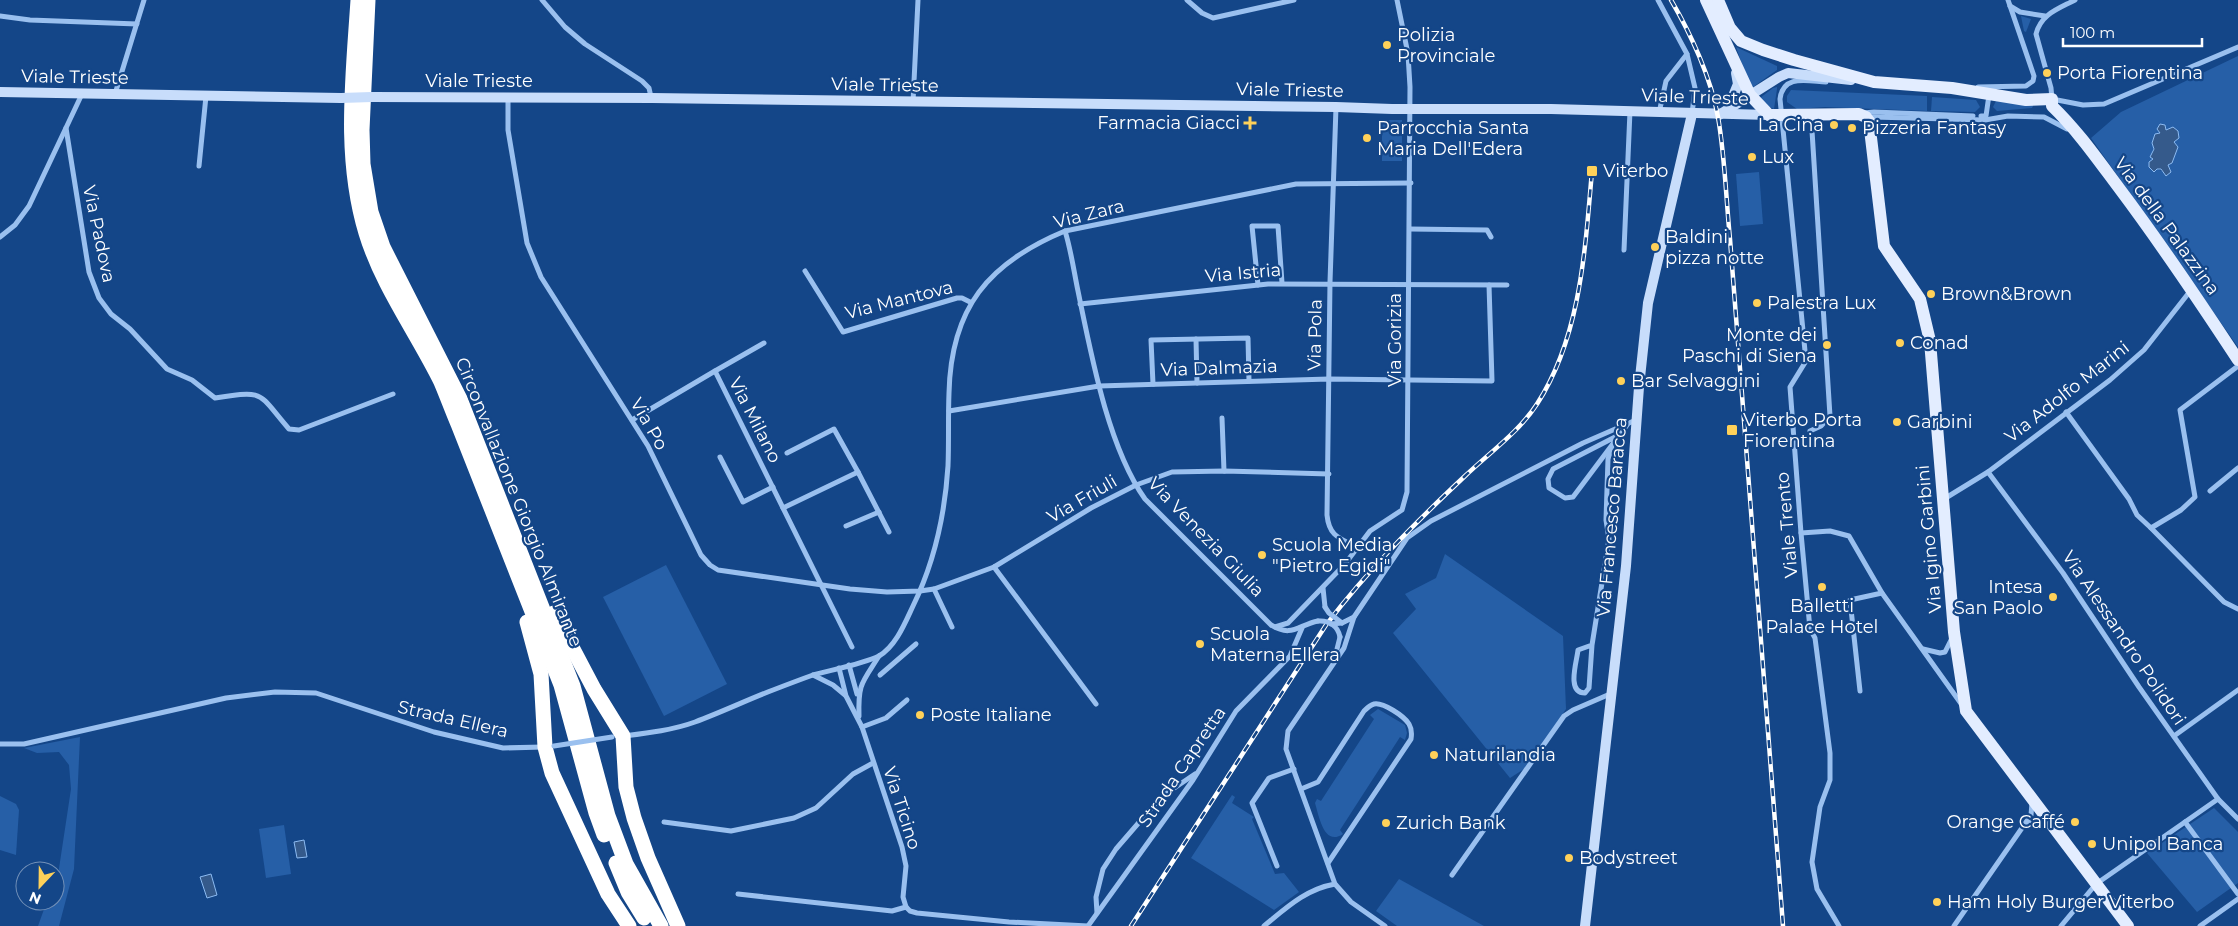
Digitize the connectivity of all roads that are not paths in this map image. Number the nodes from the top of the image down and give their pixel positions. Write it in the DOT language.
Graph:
graph roads {
  1 [pos="144,0"];
  2 [pos="358,0"];
  3 [pos="368,0"];
  4 [pos="542,0"];
  5 [pos="918,0"];
  6 [pos="1186,0"];
  7 [pos="1294,0"];
  8 [pos="1397,0"];
  9 [pos="1658,0"];
  10 [pos="1706,0"];
  11 [pos="2075,0"];
  12 [pos="1721,3"];
  13 [pos="2009,3"];
  14 [pos="0,16"];
  15 [pos="2045,16"];
  16 [pos="137,24"];
  17 [pos="2238,47"];
  18 [pos="1687,54"];
  19 [pos="1735,64"];
  20 [pos="1874,82"];
  21 [pos="1952,88"];
  22 [pos="0,92"];
  23 [pos="82,94"];
  24 [pos="114,94"];
  25 [pos="1989,94"];
  26 [pos="206,95"];
  27 [pos="1750,95"];
  28 [pos="508,97"];
  29 [pos="652,98"];
  30 [pos="1780,99"];
  31 [pos="2052,99"];
  32 [pos="913,102"];
  33 [pos="1336,107"];
  34 [pos="1728,107"];
  35 [pos="1410,109"];
  36 [pos="1630,111"];
  37 [pos="1660,113"];
  38 [pos="1692,114"];
  39 [pos="1719,115"];
  40 [pos="1775,115"];
  41 [pos="1804,115"];
  42 [pos="1864,118"];
  43 [pos="66,128"];
  44 [pos="2082,139"];
  45 [pos="199,166"];
  46 [pos="1334,183"];
  47 [pos="1411,184"];
  48 [pos="1410,229"];
  49 [pos="1065,231"];
  50 [pos="0,237"];
  51 [pos="1491,237"];
  52 [pos="1624,250"];
  53 [pos="805,271"];
  54 [pos="1330,282"];
  55 [pos="1282,283"];
  56 [pos="1258,285"];
  57 [pos="1489,285"];
  58 [pos="1507,285"];
  59 [pos="1408,286"];
  60 [pos="2192,289"];
  61 [pos="970,302"];
  62 [pos="1080,304"];
  63 [pos="1196,339"];
  64 [pos="764,343"];
  65 [pos="2238,360"];
  66 [pos="2238,366"];
  67 [pos="715,371"];
  68 [pos="1329,379"];
  69 [pos="1408,380"];
  70 [pos="1249,381"];
  71 [pos="1197,383"];
  72 [pos="1153,384"];
  73 [pos="1099,386"];
  74 [pos="393,394"];
  75 [pos="949,411"];
  76 [pos="2066,412"];
  77 [pos="1222,418"];
  78 [pos="632,420"];
  79 [pos="1633,421"];
  80 [pos="1810,432"];
  81 [pos="1619,435"];
  82 [pos="1612,446"];
  83 [pos="787,453"];
  84 [pos="720,457"];
  85 [pos="2238,468"];
  86 [pos="1224,471"];
  87 [pos="858,472"];
  88 [pos="1988,472"];
  89 [pos="1328,474"];
  90 [pos="1136,485"];
  91 [pos="773,487"];
  92 [pos="2210,491"];
  93 [pos="1943,500"];
  94 [pos="783,508"];
  95 [pos="879,512"];
  96 [pos="846,526"];
  97 [pos="2151,528"];
  98 [pos="889,532"];
  99 [pos="1800,533"];
  100 [pos="1357,547"];
  101 [pos="994,567"];
  102 [pos="525,577"];
  103 [pos="822,584"];
  104 [pos="1324,587"];
  105 [pos="934,589"];
  106 [pos="920,592"];
  107 [pos="1882,593"];
  108 [pos="2238,609"];
  109 [pos="1354,617"];
  110 [pos="1342,623"];
  111 [pos="1330,624"];
  112 [pos="952,627"];
  113 [pos="1275,627"];
  114 [pos="1302,628"];
  115 [pos="1954,632"];
  116 [pos="1347,635"];
  117 [pos="916,644"];
  118 [pos="1592,645"];
  119 [pos="852,647"];
  120 [pos="1922,649"];
  121 [pos="879,656"];
  122 [pos="1335,660"];
  123 [pos="849,665"];
  124 [pos="839,668"];
  125 [pos="813,675"];
  126 [pos="880,675"];
  127 [pos="1860,690"];
  128 [pos="2238,690"];
  129 [pos="1610,694"];
  130 [pos="846,696"];
  131 [pos="857,697"];
  132 [pos="907,700"];
  133 [pos="1096,704"];
  134 [pos="1966,711"];
  135 [pos="859,719"];
  136 [pos="862,727"];
  137 [pos="617,736"];
  138 [pos="2174,736"];
  139 [pos="0,744"];
  140 [pos="549,746"];
  141 [pos="874,763"];
  142 [pos="1294,770"];
  143 [pos="1198,772"];
  144 [pos="1301,789"];
  145 [pos="2218,799"];
  146 [pos="2032,800"];
  147 [pos="2238,819"];
  148 [pos="2047,820"];
  149 [pos="664,822"];
  150 [pos="2184,822"];
  151 [pos="2024,824"];
  152 [pos="1328,862"];
  153 [pos="1277,866"];
  154 [pos="1452,875"];
  155 [pos="1335,884"];
  156 [pos="2096,884"];
  157 [pos="738,894"];
  158 [pos="2238,894"];
  159 [pos="2238,899"];
  160 [pos="906,907"];
  161 [pos="1097,913"];
  162 [pos="1009,924"];
  163 [pos="630,926"];
  164 [pos="648,926"];
  165 [pos="661,926"];
  166 [pos="678,926"];
  167 [pos="1088,926"];
  168 [pos="1264,926"];
  169 [pos="1385,926"];
  170 [pos="1584,926"];
  171 [pos="1839,926"];
  172 [pos="1954,926"];
  173 [pos="2061,926"];
  174 [pos="2128,926"];
  175 [pos="2200,926"];
  1 -- 16 [label="street"];
  2 -- 102 [label="highway, Circonvallazione Giorgio Almirante"];
  3 -- 102 [label="highway, Circonvallazione Giorgio Almirante"];
  4 -- 29 [label="street"];
  5 -- 32 [label="street"];
  6 -- 7 [label="street"];
  8 -- 35 [label="street, Via Gorizia"];
  9 -- 18 [label="street"];
  10 -- 19 [label="main road"];
  11 -- 15 [label="street"];
  12 -- 20 [label="main road"];
  13 -- 15 [label="street"];
  13 -- 21 [label="street"];
  14 -- 16 [label="street"];
  15 -- 31 [label="street"];
  16 -- 24 [label="street"];
  17 -- 31 [label="street"];
  18 -- 37 [label="street"];
  18 -- 38 [label="street"];
  19 -- 27 [label="main road"];
  19 -- 34 [label="main road"];
  20 -- 21 [label="main road"];
  20 -- 27 [label="main road"];
  20 -- 30 [label="street"];
  21 -- 25 [label="main road"];
  22 -- 23 [label="main road, Viale Trieste"];
  23 -- 24 [label="main road, Viale Trieste"];
  23 -- 43 [label="street"];
  24 -- 26 [label="main road, Viale Trieste"];
  25 -- 31 [label="main road"];
  25 -- 42 [label="street"];
  26 -- 28 [label="main road, Viale Trieste, bridge"];
  26 -- 45 [label="street"];
  27 -- 34 [label="main road"];
  27 -- 40 [label="main road"];
  28 -- 29 [label="main road, Viale Trieste"];
  28 -- 78 [label="street, Via Po"];
  29 -- 32 [label="main road, Viale Trieste"];
  30 -- 40 [label="street, Viale Trento"];
  30 -- 41 [label="street"];
  31 -- 44 [label="main road, Via della Palazzina"];
  32 -- 33 [label="main road, Viale Trieste"];
  33 -- 35 [label="main road, Viale Trieste"];
  33 -- 46 [label="street, Via Pola"];
  34 -- 39 [label="main road"];
  35 -- 36 [label="main road, Viale Trieste"];
  35 -- 47 [label="street, Via Gorizia"];
  36 -- 37 [label="main road, Viale Trieste"];
  36 -- 52 [label="street"];
  37 -- 38 [label="main road, Viale Trieste"];
  38 -- 39 [label="main road, Viale Trieste"];
  38 -- 79 [label="main road, Via Francesco Baracca"];
  39 -- 40 [label="main road, Viale Trieste"];
  40 -- 41 [label="main road"];
  40 -- 99 [label="street, Viale Trento"];
  41 -- 42 [label="main road"];
  41 -- 80 [label="street"];
  42 -- 44 [label="street, Via della Palazzina"];
  42 -- 93 [label="main road, Via Igino Garbini"];
  43 -- 50 [label="street"];
  43 -- 74 [label="street, Via Padova"];
  44 -- 60 [label="main road, Via della Palazzina"];
  46 -- 47 [label="street, Via Zara"];
  46 -- 49 [label="street, Via Zara"];
  46 -- 54 [label="street, Via Pola"];
  47 -- 48 [label="street, Via Gorizia"];
  48 -- 51 [label="street"];
  48 -- 59 [label="street, Via Gorizia"];
  49 -- 61 [label="street, Via Zara"];
  49 -- 62 [label="street, Via Venezia Giulia"];
  53 -- 61 [label="street, Via Mantova"];
  54 -- 55 [label="street, Via Istria"];
  54 -- 59 [label="street, Via Istria"];
  54 -- 68 [label="street, Via Pola"];
  55 -- 56 [label="street, Via Istria"];
  55 -- 56 [label="street"];
  56 -- 62 [label="street, Via Istria"];
  57 -- 58 [label="street, Via Istria"];
  57 -- 59 [label="street, Via Istria"];
  57 -- 69 [label="street, Via Dalmazia"];
  59 -- 69 [label="street, Via Gorizia"];
  60 -- 65 [label="main road, Via della Palazzina"];
  60 -- 76 [label="street, Via Adolfo Marini"];
  61 -- 75 [label="street, Via Zara"];
  62 -- 73 [label="street, Via Venezia Giulia"];
  63 -- 70 [label="street"];
  63 -- 71 [label="street"];
  63 -- 72 [label="street"];
  64 -- 67 [label="street"];
  66 -- 97 [label="street"];
  67 -- 78 [label="street, Via Milano"];
  67 -- 91 [label="street, Via Milano"];
  68 -- 69 [label="street, Via Dalmazia"];
  68 -- 70 [label="street, Via Dalmazia"];
  68 -- 89 [label="street, Via Pola"];
  69 -- 100 [label="street, Via Gorizia"];
  70 -- 71 [label="street, Via Dalmazia"];
  71 -- 72 [label="street, Via Dalmazia"];
  72 -- 73 [label="street, Via Dalmazia"];
  73 -- 75 [label="street, Via Dalmazia"];
  73 -- 90 [label="street, Via Venezia Giulia"];
  75 -- 106 [label="street, Via Zara"];
  76 -- 88 [label="street, Via Adolfo Marini"];
  76 -- 97 [label="street"];
  77 -- 86 [label="street"];
  78 -- 103 [label="street, Via Po"];
  79 -- 81 [label="street"];
  79 -- 109 [label="street"];
  79 -- 129 [label="main road, Via Francesco Baracca"];
  81 -- 82 [label="street"];
  81 -- 82 [label="street"];
  82 -- 118 [label="street"];
  83 -- 87 [label="street"];
  84 -- 91 [label="street, Via Milano"];
  85 -- 92 [label="street"];
  86 -- 89 [label="street, Via Friuli"];
  86 -- 90 [label="street, Via Friuli"];
  87 -- 94 [label="street"];
  87 -- 95 [label="street"];
  88 -- 93 [label="street, Via Adolfo Marini"];
  88 -- 138 [label="street, Via Alessandro Polidori"];
  89 -- 100 [label="street, Via Pola"];
  90 -- 101 [label="street, Via Friuli"];
  90 -- 113 [label="street, Via Venezia Giulia"];
  91 -- 94 [label="street, Via Milano"];
  93 -- 115 [label="main road, Via Igino Garbini"];
  94 -- 103 [label="street, Via Milano"];
  95 -- 96 [label="street"];
  95 -- 98 [label="street"];
  97 -- 108 [label="street"];
  99 -- 107 [label="street"];
  99 -- 171 [label="street, Viale Trento"];
  100 -- 104 [label="street, Via Gorizia"];
  101 -- 105 [label="street, Via Friuli"];
  101 -- 133 [label="street"];
  102 -- 137 [label="highway"];
  102 -- 140 [label="highway"];
  102 -- 164 [label="highway, Circonvallazione Giorgio Almirante"];
  102 -- 165 [label="highway, Circonvallazione Giorgio Almirante"];
  103 -- 106 [label="street, Via Po"];
  103 -- 119 [label="street, Via Milano"];
  104 -- 110 [label="street, bridge"];
  104 -- 113 [label="street, Via Gorizia"];
  105 -- 106 [label="street, Via Friuli"];
  105 -- 112 [label="street"];
  106 -- 121 [label="street"];
  107 -- 120 [label="street"];
  107 -- 127 [label="street"];
  109 -- 110 [label="street"];
  109 -- 116 [label="street"];
  110 -- 111 [label="street, bridge"];
  110 -- 116 [label="street"];
  111 -- 114 [label="street, bridge"];
  111 -- 122 [label="street, bridge"];
  113 -- 114 [label="street"];
  114 -- 143 [label="street, Strada Capretta"];
  115 -- 120 [label="street"];
  115 -- 134 [label="main road, Via Igino Garbini"];
  116 -- 122 [label="street"];
  117 -- 126 [label="street"];
  118 -- 118 [label="street"];
  120 -- 134 [label="street"];
  121 -- 123 [label="street, Strada Ellera"];
  121 -- 131 [label="street"];
  122 -- 142 [label="street"];
  123 -- 124 [label="street, Strada Ellera"];
  123 -- 131 [label="street"];
  124 -- 125 [label="street, Strada Ellera"];
  124 -- 130 [label="street"];
  125 -- 130 [label="street"];
  125 -- 137 [label="street, Strada Ellera"];
  128 -- 138 [label="street"];
  129 -- 154 [label="street"];
  129 -- 170 [label="main road, Via Francesco Baracca"];
  130 -- 135 [label="street"];
  131 -- 135 [label="street"];
  132 -- 136 [label="street"];
  134 -- 146 [label="main road, Via Igino Garbini"];
  135 -- 136 [label="street, Via Ticino"];
  136 -- 141 [label="street, Via Ticino"];
  137 -- 140 [label="street, Strada Ellera, bridge"];
  137 -- 166 [label="highway"];
  138 -- 145 [label="street, Via Alessandro Polidori"];
  139 -- 140 [label="street, Strada Ellera"];
  140 -- 163 [label="highway"];
  141 -- 149 [label="street"];
  141 -- 160 [label="street, Via Ticino"];
  142 -- 144 [label="street"];
  142 -- 153 [label="street"];
  143 -- 161 [label="street, Strada Capretta"];
  143 -- 161 [label="street"];
  144 -- 152 [label="street"];
  144 -- 152 [label="street"];
  145 -- 147 [label="street, Via Alessandro Polidori"];
  145 -- 150 [label="street"];
  146 -- 148 [label="main road, Via Igino Garbini"];
  146 -- 151 [label="street"];
  148 -- 151 [label="street"];
  148 -- 156 [label="main road, Via Igino Garbini"];
  150 -- 156 [label="street"];
  150 -- 158 [label="street"];
  151 -- 172 [label="street"];
  152 -- 155 [label="street"];
  155 -- 168 [label="street"];
  155 -- 169 [label="street"];
  156 -- 173 [label="street"];
  156 -- 174 [label="main road, Via Igino Garbini"];
  157 -- 160 [label="street"];
  159 -- 175 [label="street"];
  160 -- 162 [label="street"];
  161 -- 167 [label="street, Strada Capretta"];
  162 -- 167 [label="street"];
}
